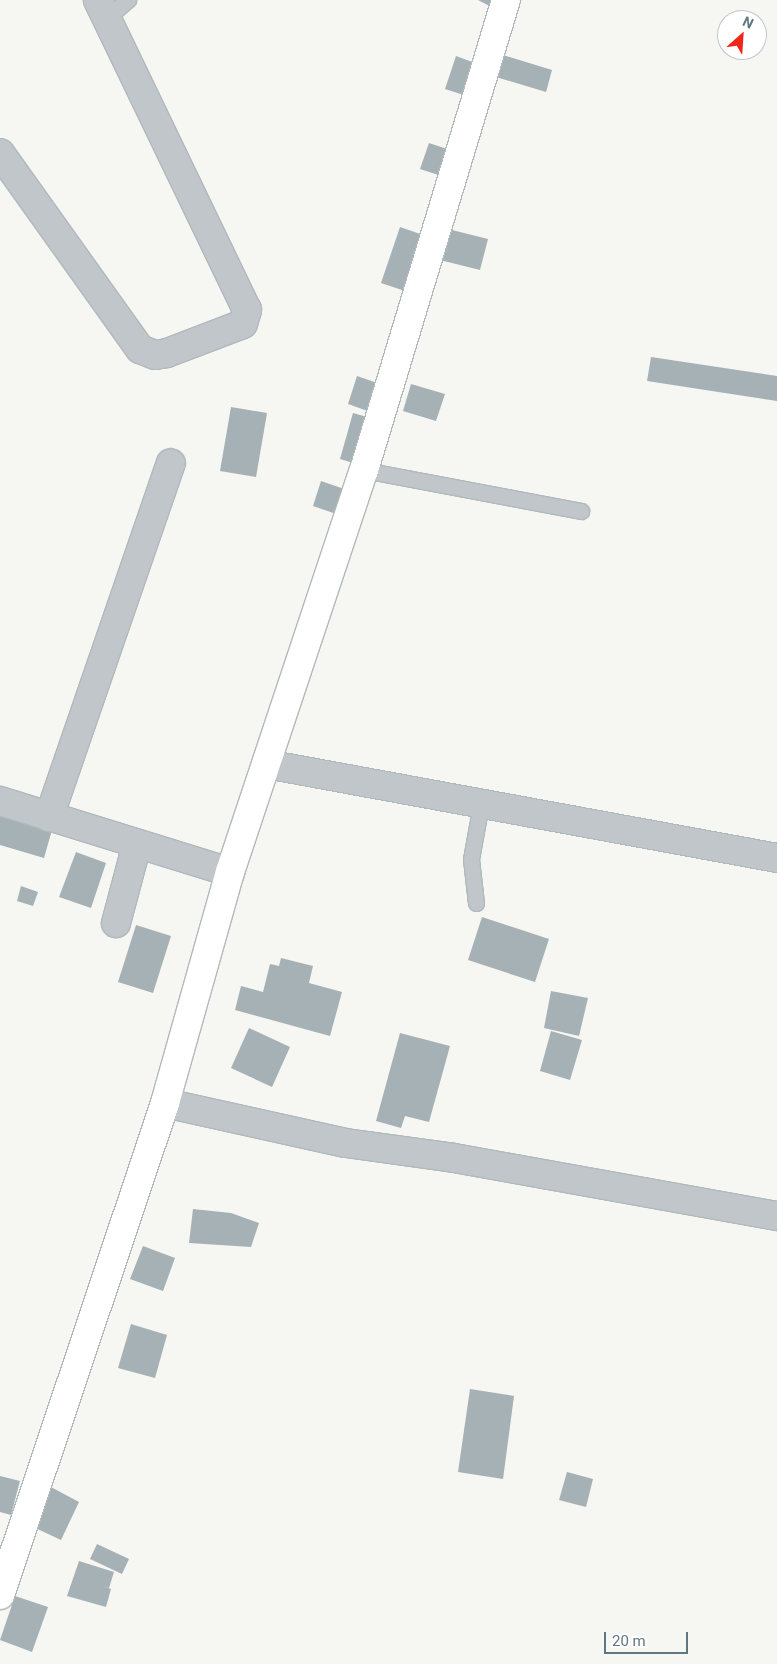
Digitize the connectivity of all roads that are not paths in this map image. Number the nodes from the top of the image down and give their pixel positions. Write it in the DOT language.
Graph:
graph roads {
  1 [pos="128,0"];
  2 [pos="506,0"];
  3 [pos="102,9"];
  4 [pos="0,153"];
  5 [pos="171,462"];
  6 [pos="364,470"];
  7 [pos="582,511"];
  8 [pos="266,764"];
  9 [pos="0,801"];
  10 [pos="480,804"];
  11 [pos="49,817"];
  12 [pos="137,844"];
  13 [pos="777,858"];
  14 [pos="230,872"];
  15 [pos="476,903"];
  16 [pos="116,923"];
  17 [pos="165,1103"];
  18 [pos="777,1216"];
  19 [pos="0,1595"];
  1 -- 3 [label="lane"];
  2 -- 6 [label="street"];
  3 -- 4 [label="street"];
  5 -- 11 [label="street"];
  6 -- 7 [label="lane"];
  6 -- 8 [label="street"];
  8 -- 10 [label="street"];
  8 -- 14 [label="street"];
  9 -- 11 [label="street"];
  10 -- 13 [label="street"];
  10 -- 15 [label="lane"];
  11 -- 12 [label="street"];
  12 -- 14 [label="street"];
  12 -- 16 [label="street"];
  14 -- 17 [label="street"];
  17 -- 18 [label="street"];
  17 -- 19 [label="street"];
}
